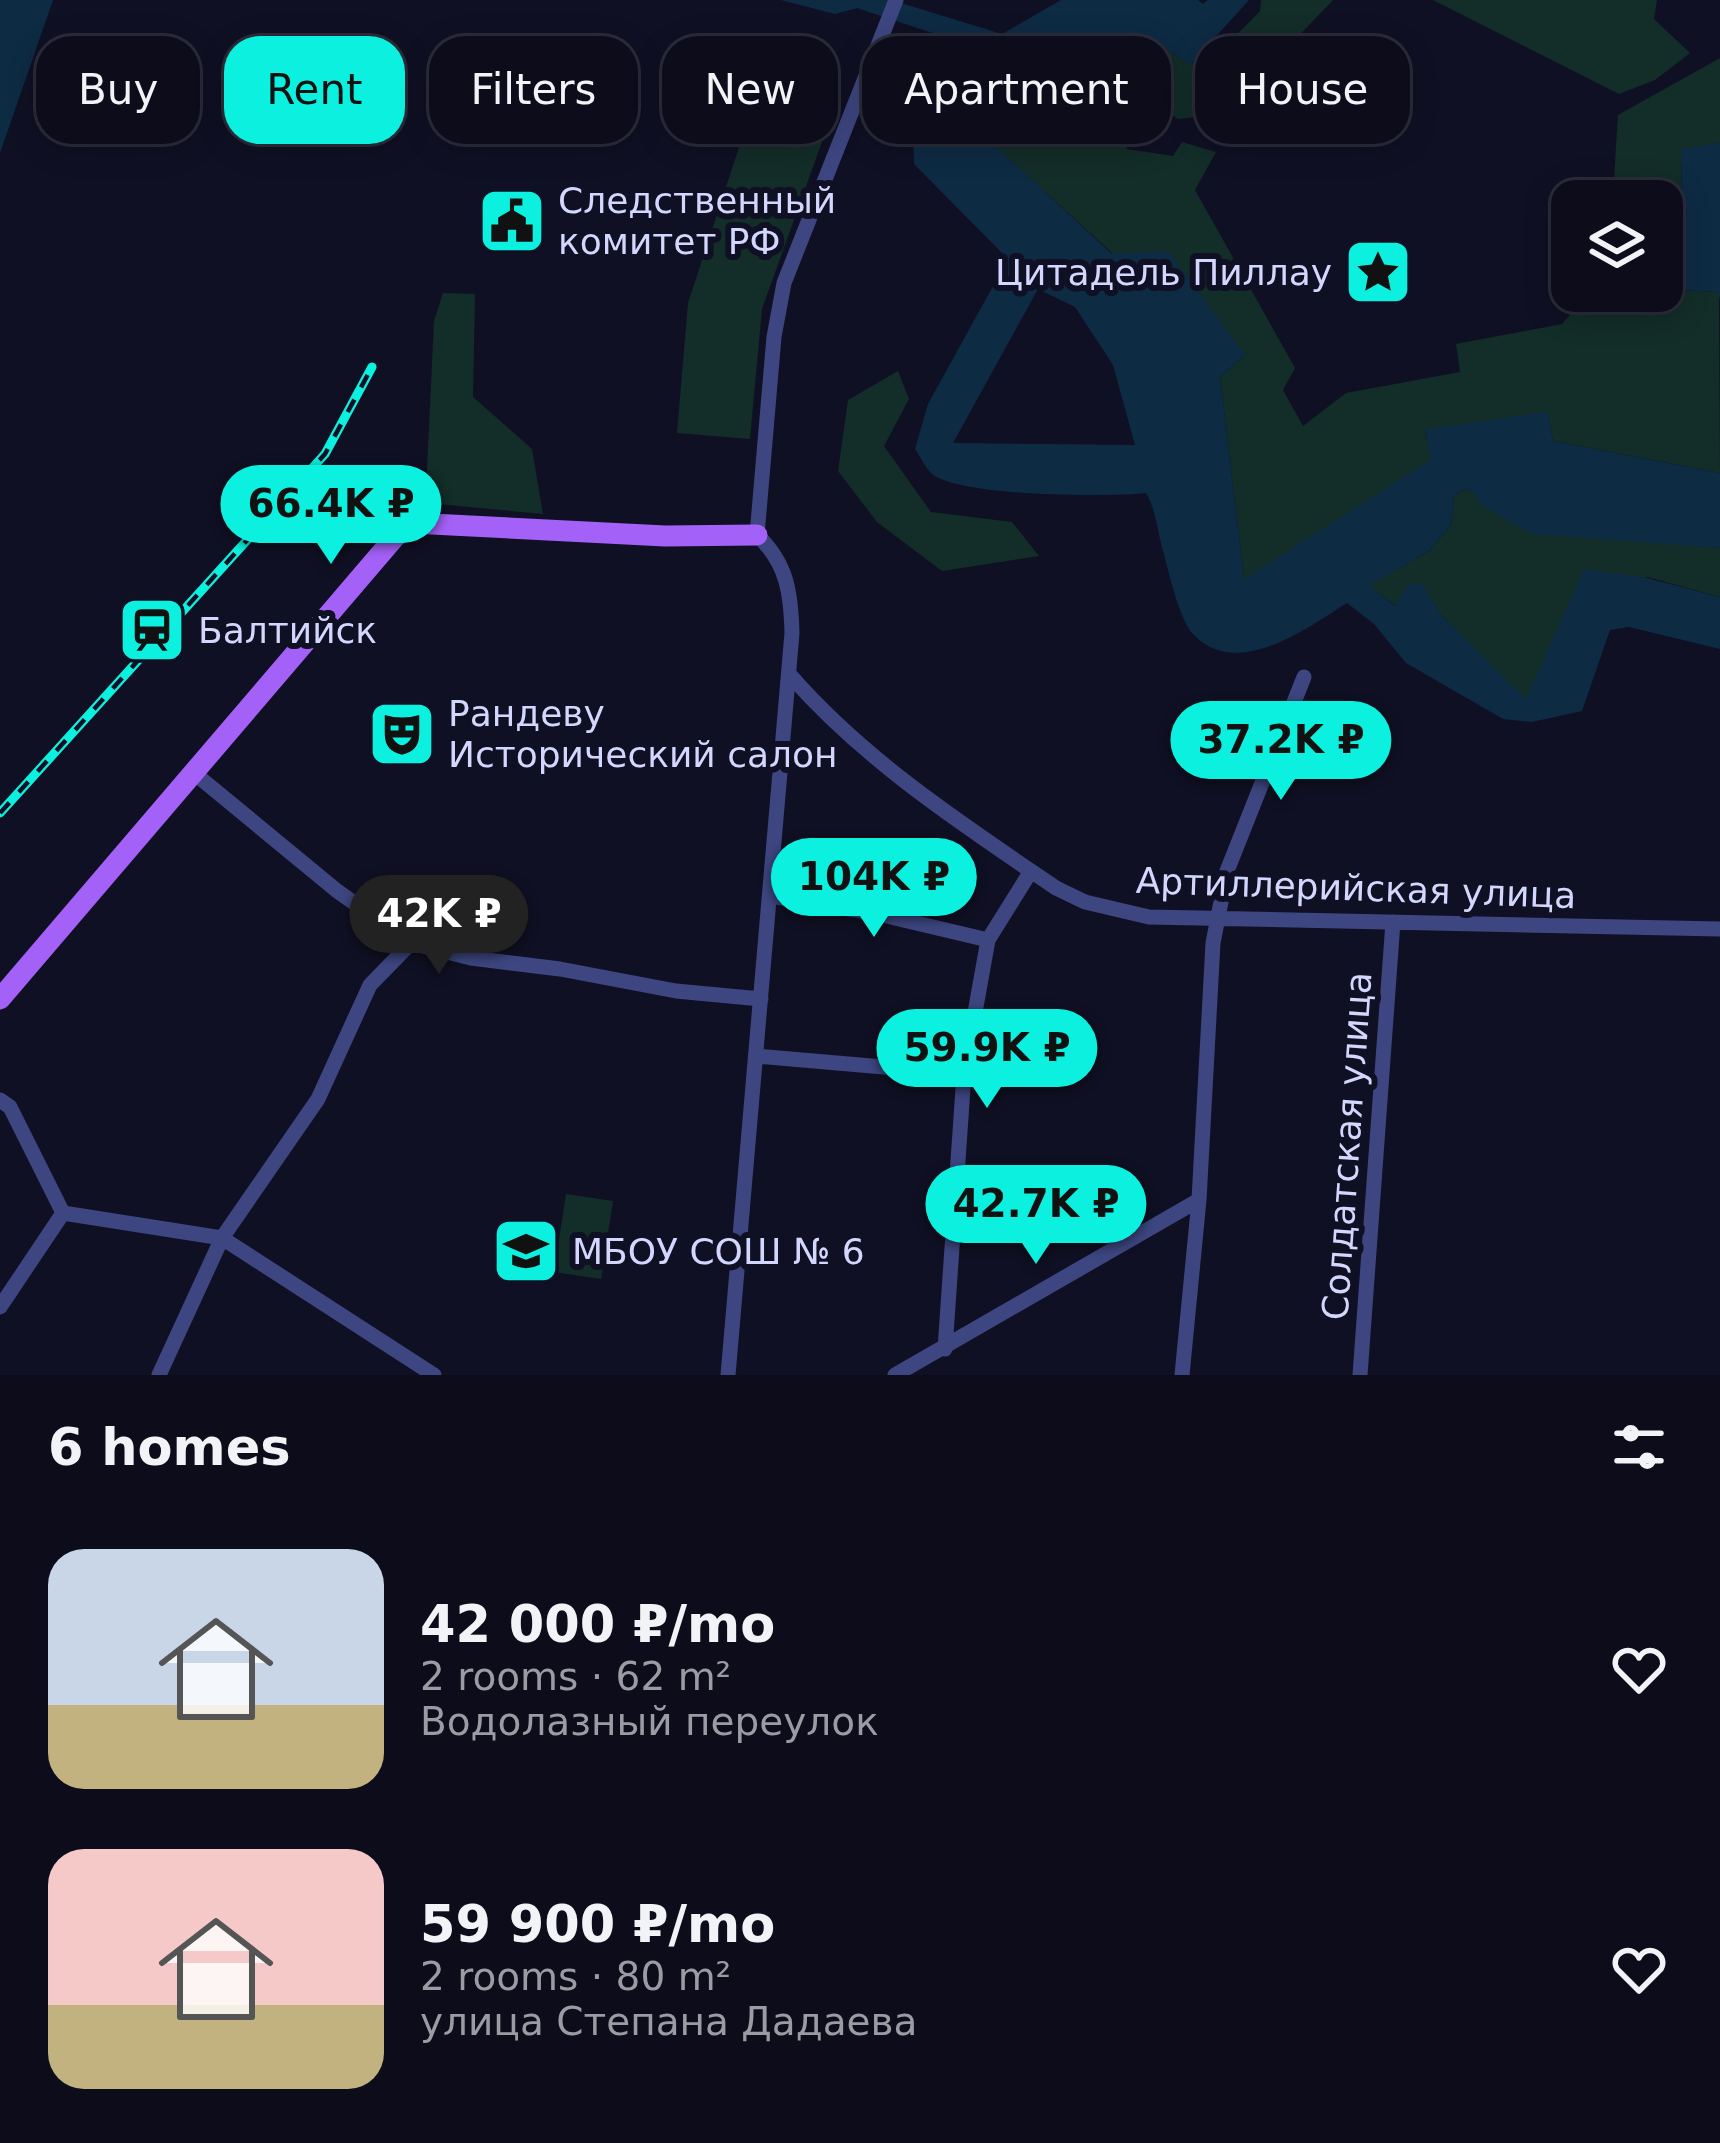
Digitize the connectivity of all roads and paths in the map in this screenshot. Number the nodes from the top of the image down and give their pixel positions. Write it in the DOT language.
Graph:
graph roads {
  1 [pos="896,0"];
  2 [pos="757,535"];
  3 [pos="790,675"];
  4 [pos="1304,676"];
  5 [pos="194,772"];
  6 [pos="1031,871"];
  7 [pos="770,896"];
  8 [pos="1218,918"];
  9 [pos="1394,922"];
  10 [pos="1720,928"];
  11 [pos="988,940"];
  12 [pos="411,944"];
  13 [pos="761,998"];
  14 [pos="0,999"];
  15 [pos="757,1056"];
  16 [pos="964,1074"];
  17 [pos="0,1100"];
  18 [pos="1199,1200"];
  19 [pos="63,1213"];
  20 [pos="222,1238"];
  21 [pos="0,1307"];
  22 [pos="945,1349"];
  23 [pos="159,1375"];
  24 [pos="434,1375"];
  25 [pos="728,1375"];
  26 [pos="896,1375"];
  27 [pos="1182,1375"];
  28 [pos="1360,1375"];
  1 -- 2 [label="street"];
  2 -- 3 [label="street"];
  2 -- 5 [label="main road"];
  3 -- 6 [label="street, Артиллерийская улица"];
  3 -- 7 [label="street"];
  4 -- 8 [label="street"];
  5 -- 12 [label="street"];
  5 -- 14 [label="main road"];
  6 -- 8 [label="street, Артиллерийская улица"];
  6 -- 11 [label="street"];
  7 -- 11 [label="street"];
  7 -- 13 [label="street"];
  8 -- 9 [label="street, Артиллерийская улица"];
  8 -- 18 [label="street"];
  9 -- 10 [label="street, Артиллерийская улица"];
  9 -- 28 [label="street, Солдатская улица"];
  11 -- 16 [label="street"];
  12 -- 13 [label="street"];
  12 -- 20 [label="street"];
  13 -- 15 [label="street"];
  15 -- 16 [label="street"];
  15 -- 25 [label="street"];
  16 -- 22 [label="street"];
  17 -- 19 [label="street"];
  18 -- 22 [label="street"];
  18 -- 27 [label="street"];
  19 -- 20 [label="street"];
  19 -- 21 [label="street"];
  20 -- 23 [label="street"];
  20 -- 24 [label="street"];
  22 -- 26 [label="street"];
}
